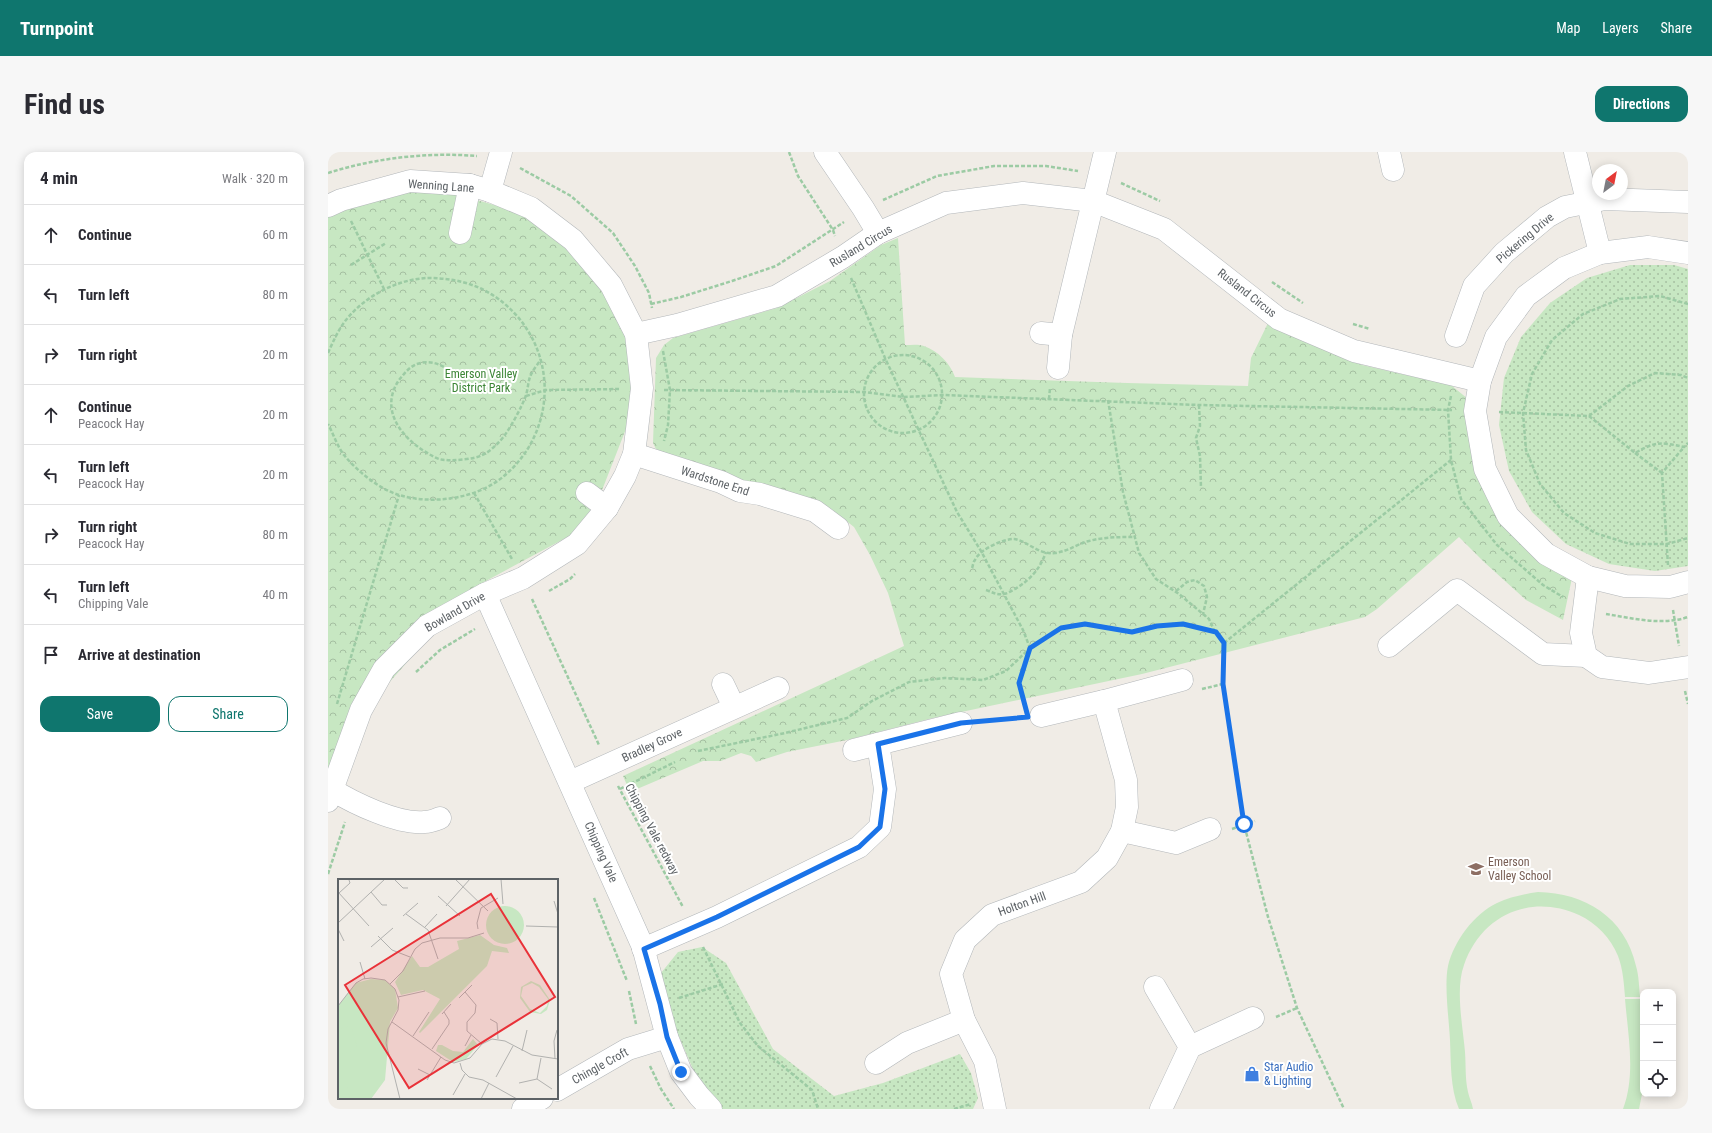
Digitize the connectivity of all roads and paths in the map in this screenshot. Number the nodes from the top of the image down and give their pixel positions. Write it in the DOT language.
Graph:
graph roads {
  1 [pos="789,152"];
  2 [pos="824,152"];
  3 [pos="1105,152"];
  4 [pos="1575,152"];
  5 [pos="500,156"];
  6 [pos="328,172"];
  7 [pos="480,188"];
  8 [pos="1093,201"];
  9 [pos="1688,202"];
  10 [pos="334,203"];
  11 [pos="1588,203"];
  12 [pos="878,233"];
  13 [pos="460,234"];
  14 [pos="386,243"];
  15 [pos="1600,252"];
  16 [pos="1688,253"];
  17 [pos="367,255"];
  18 [pos="843,257"];
  19 [pos="350,264"];
  20 [pos="384,289"];
  21 [pos="1688,304"];
  22 [pos="659,329"];
  23 [pos="636,334"];
  24 [pos="1456,336"];
  25 [pos="328,353"];
  26 [pos="542,358"];
  27 [pos="885,358"];
  28 [pos="1058,368"];
  29 [pos="1688,378"];
  30 [pos="1480,381"];
  31 [pos="642,388"];
  32 [pos="450,390"];
  33 [pos="546,390"];
  34 [pos="670,390"];
  35 [pos="864,392"];
  36 [pos="943,395"];
  37 [pos="526,396"];
  38 [pos="904,396"];
  39 [pos="1108,400"];
  40 [pos="1199,405"];
  41 [pos="1475,411"];
  42 [pos="1523,413"];
  43 [pos="1589,416"];
  44 [pos="328,424"];
  45 [pos="919,430"];
  46 [pos="1688,443"];
  47 [pos="1684,448"];
  48 [pos="1635,453"];
  49 [pos="634,454"];
  50 [pos="1451,460"];
  51 [pos="659,463"];
  52 [pos="1662,473"];
  53 [pos="1201,488"];
  54 [pos="474,493"];
  55 [pos="587,494"];
  56 [pos="399,495"];
  57 [pos="607,508"];
  58 [pos="838,528"];
  59 [pos="1135,536"];
  60 [pos="1688,538"];
  61 [pos="1667,544"];
  62 [pos="981,551"];
  63 [pos="1046,552"];
  64 [pos="972,568"];
  65 [pos="576,573"];
  66 [pos="1588,577"];
  67 [pos="523,578"];
  68 [pos="1688,582"];
  69 [pos="986,590"];
  70 [pos="1176,591"];
  71 [pos="545,593"];
  72 [pos="485,594"];
  73 [pos="1005,594"];
  74 [pos="539,597"];
  75 [pos="533,600"];
  76 [pos="1203,614"];
  77 [pos="496,617"];
  78 [pos="1216,632"];
  79 [pos="1224,643"];
  80 [pos="1390,646"];
  81 [pos="1030,648"];
  82 [pos="1586,656"];
  83 [pos="1688,668"];
  84 [pos="413,675"];
  85 [pos="1182,680"];
  86 [pos="723,684"];
  87 [pos="778,688"];
  88 [pos="1104,701"];
  89 [pos="734,707"];
  90 [pos="335,712"];
  91 [pos="1035,716"];
  92 [pos="961,723"];
  93 [pos="878,744"];
  94 [pos="854,750"];
  95 [pos="697,751"];
  96 [pos="676,762"];
  97 [pos="609,765"];
  98 [pos="570,782"];
  99 [pos="620,789"];
  100 [pos="329,795"];
  101 [pos="351,801"];
  102 [pos="440,818"];
  103 [pos="1210,830"];
  104 [pos="1122,831"];
  105 [pos="328,874"];
  106 [pos="592,894"];
  107 [pos="694,927"];
  108 [pos="644,949"];
  109 [pos="722,984"];
  110 [pos="1155,987"];
  111 [pos="660,1004"];
  112 [pos="1253,1018"];
  113 [pos="964,1020"];
  114 [pos="667,1037"];
  115 [pos="641,1045"];
  116 [pos="1190,1047"];
  117 [pos="876,1063"];
  118 [pos="558,1089"];
  119 [pos="517,1099"];
  120 [pos="540,1099"];
  121 [pos="674,1109"];
  122 [pos="711,1109"];
  123 [pos="818,1109"];
  124 [pos="995,1109"];
  125 [pos="1161,1109"];
  126 [pos="1344,1109"];
  1 -- 18 [label="path"];
  2 -- 12 [label="street"];
  3 -- 8 [label="street"];
  4 -- 11 [label="street"];
  5 -- 6 [label="path"];
  5 -- 7 [label="street"];
  5 -- 22 [label="path"];
  6 -- 10 [label="path"];
  7 -- 10 [label="street, Wenning Lane"];
  7 -- 13 [label="street"];
  7 -- 23 [label="street, Wenning Lane"];
  8 -- 12 [label="street, Rusland Circus"];
  8 -- 28 [label="street"];
  8 -- 30 [label="street, Rusland Circus"];
  9 -- 11 [label="street, Pickering Drive"];
  10 -- 17 [label="path"];
  11 -- 15 [label="street"];
  11 -- 24 [label="street, Pickering Drive"];
  12 -- 18 [label="street, Rusland Circus"];
  14 -- 17 [label="path"];
  15 -- 16 [label="street"];
  15 -- 30 [label="street"];
  17 -- 19 [label="path"];
  17 -- 20 [label="path"];
  18 -- 22 [label="street, Rusland Circus"];
  18 -- 27 [label="path"];
  20 -- 25 [label="path"];
  20 -- 26 [label="path"];
  21 -- 42 [label="path"];
  22 -- 23 [label="street, Rusland Circus"];
  22 -- 34 [label="path"];
  23 -- 31 [label="street, Bowland Drive"];
  26 -- 33 [label="path"];
  26 -- 37 [label="path"];
  27 -- 35 [label="path"];
  27 -- 36 [label="path"];
  27 -- 38 [label="path"];
  29 -- 43 [label="path"];
  30 -- 41 [label="street"];
  31 -- 33 [label="path"];
  31 -- 34 [label="path"];
  31 -- 49 [label="street, Bowland Drive"];
  32 -- 37 [label="path"];
  33 -- 37 [label="path"];
  33 -- 54 [label="path"];
  34 -- 35 [label="path"];
  34 -- 51 [label="path"];
  35 -- 38 [label="path"];
  35 -- 45 [label="path"];
  36 -- 38 [label="path"];
  36 -- 39 [label="path"];
  36 -- 45 [label="path"];
  38 -- 45 [label="path"];
  39 -- 40 [label="path"];
  39 -- 59 [label="path"];
  40 -- 41 [label="path"];
  40 -- 53 [label="path"];
  41 -- 42 [label="path"];
  41 -- 66 [label="street"];
  42 -- 43 [label="path"];
  42 -- 61 [label="path"];
  43 -- 48 [label="path"];
  44 -- 56 [label="path"];
  45 -- 62 [label="path"];
  46 -- 47 [label="path"];
  47 -- 48 [label="path"];
  47 -- 52 [label="path"];
  48 -- 52 [label="path"];
  49 -- 51 [label="street, Wardstone End"];
  49 -- 57 [label="street, Bowland Drive"];
  50 -- 79 [label="path"];
  51 -- 58 [label="street, Wardstone End"];
  52 -- 61 [label="path"];
  54 -- 56 [label="path"];
  54 -- 67 [label="path, Chipping Vale redway"];
  55 -- 57 [label="street"];
  56 -- 90 [label="path"];
  57 -- 67 [label="street, Bowland Drive"];
  59 -- 63 [label="path"];
  59 -- 70 [label="path"];
  60 -- 61 [label="path"];
  62 -- 63 [label="path"];
  62 -- 64 [label="path"];
  62 -- 73 [label="path"];
  63 -- 73 [label="path"];
  65 -- 71 [label="path"];
  66 -- 68 [label="street"];
  66 -- 82 [label="street"];
  67 -- 72 [label="street, Bowland Drive"];
  67 -- 75 [label="path, Chipping Vale redway"];
  69 -- 73 [label="path"];
  70 -- 76 [label="path"];
  70 -- 76 [label="path"];
  72 -- 77 [label="street, Chipping Vale"];
  72 -- 100 [label="street, Bowland Drive"];
  73 -- 81 [label="path"];
  74 -- 75 [label="path"];
  75 -- 77 [label="path"];
  75 -- 97 [label="path, Chipping Vale redway"];
  76 -- 78 [label="path"];
  77 -- 84 [label="path"];
  77 -- 98 [label="street, Chipping Vale"];
  78 -- 79 [label="path"];
  78 -- 81 [label="path"];
  79 -- 126 [label="path"];
  80 -- 82 [label="street"];
  81 -- 91 [label="path"];
  81 -- 95 [label="path"];
  82 -- 83 [label="street"];
  85 -- 88 [label="street"];
  86 -- 89 [label="street"];
  87 -- 89 [label="street, Bradley Grove"];
  88 -- 91 [label="street"];
  88 -- 104 [label="street, Holton Hill"];
  89 -- 97 [label="street, Bradley Grove"];
  91 -- 92 [label="path"];
  92 -- 93 [label="street"];
  93 -- 94 [label="street"];
  93 -- 107 [label="street"];
  96 -- 99 [label="path"];
  97 -- 98 [label="street, Bradley Grove"];
  97 -- 99 [label="path, Chipping Vale redway"];
  98 -- 108 [label="street, Chipping Vale"];
  99 -- 107 [label="path, Chipping Vale redway"];
  100 -- 101 [label="street"];
  101 -- 102 [label="street"];
  101 -- 105 [label="path"];
  103 -- 104 [label="street"];
  104 -- 113 [label="street, Holton Hill"];
  106 -- 115 [label="path"];
  107 -- 108 [label="street"];
  107 -- 109 [label="path, Chipping Vale redway"];
  108 -- 111 [label="street, Chipping Vale"];
  109 -- 111 [label="path"];
  109 -- 123 [label="path, Chipping Vale redway"];
  110 -- 116 [label="street"];
  111 -- 114 [label="street, Chipping Vale"];
  112 -- 116 [label="street"];
  113 -- 117 [label="street"];
  113 -- 124 [label="street, Holton Hill"];
  114 -- 115 [label="street, Chingle Croft"];
  114 -- 122 [label="street, Chipping Vale"];
  115 -- 118 [label="street, Chingle Croft"];
  115 -- 121 [label="path"];
  116 -- 125 [label="street"];
  119 -- 120 [label="street"];
}
